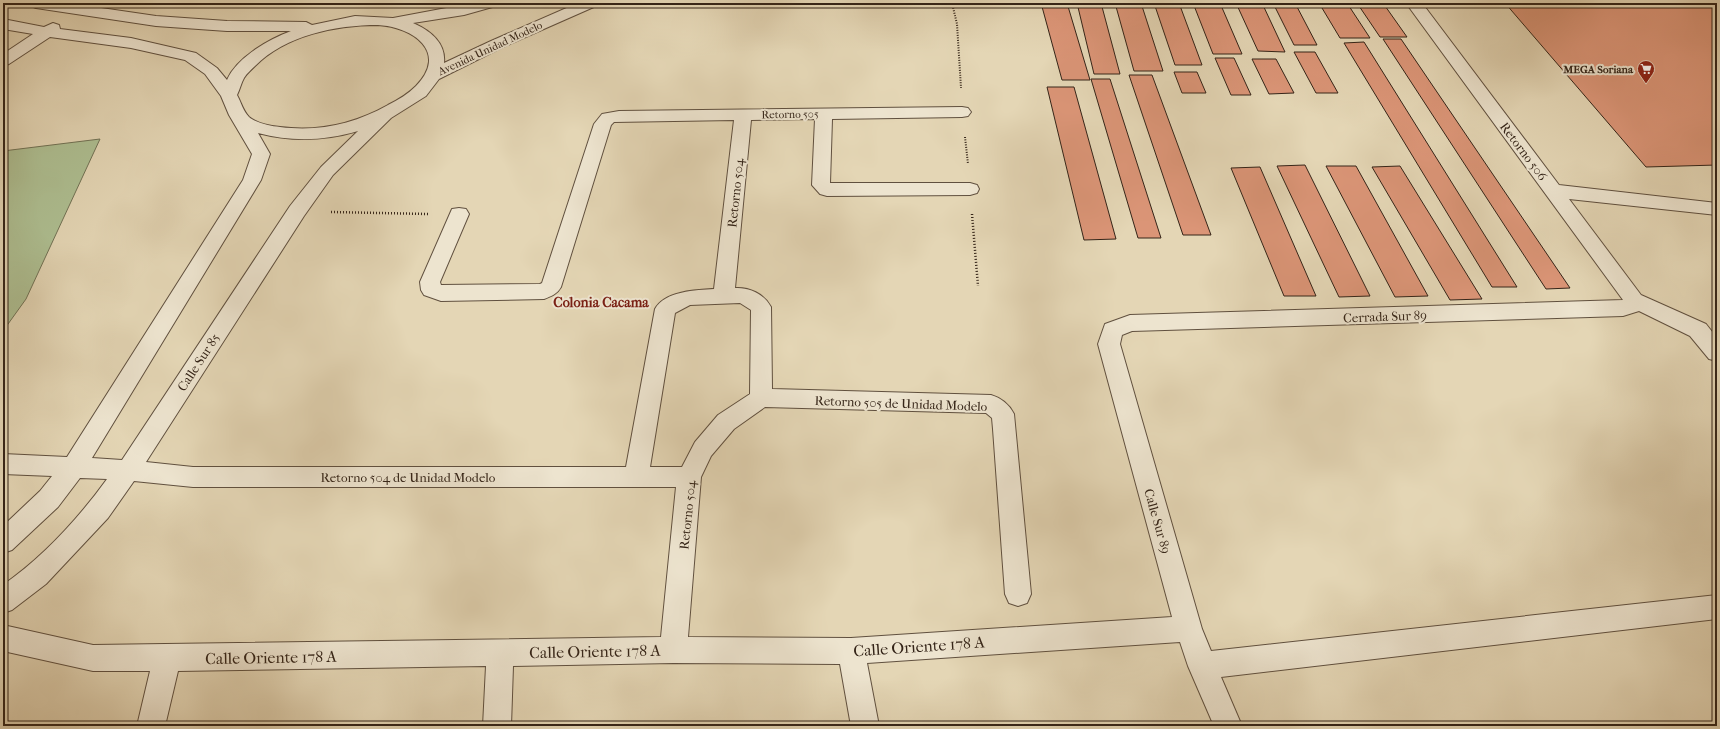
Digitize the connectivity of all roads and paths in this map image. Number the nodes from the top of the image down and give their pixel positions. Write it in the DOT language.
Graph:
graph roads {
  1 [pos="36,3"];
  2 [pos="491,3"];
  3 [pos="591,3"];
  4 [pos="952,3"];
  5 [pos="1414,3"];
  6 [pos="83,7"];
  7 [pos="391,22"];
  8 [pos="3,24"];
  9 [pos="317,28"];
  10 [pos="48,32"];
  11 [pos="3,61"];
  12 [pos="433,75"];
  13 [pos="230,95"];
  14 [pos="962,112"];
  15 [pos="824,113"];
  16 [pos="743,114"];
  17 [pos="384,115"];
  18 [pos="242,120"];
  19 [pos="970,189"];
  20 [pos="1553,191"];
  21 [pos="1717,209"];
  22 [pos="297,211"];
  23 [pos="459,214"];
  24 [pos="978,286"];
  25 [pos="724,296"];
  26 [pos="1634,300"];
  27 [pos="1130,323"];
  28 [pos="1707,330"];
  29 [pos="1717,353"];
  30 [pos="761,398"];
  31 [pos="3,464"];
  32 [pos="74,467"];
  33 [pos="128,470"];
  34 [pos="636,477"];
  35 [pos="689,477"];
  36 [pos="3,542"];
  37 [pos="1018,594"];
  38 [pos="3,601"];
  39 [pos="1717,608"];
  40 [pos="1189,629"];
  41 [pos="3,638"];
  42 [pos="674,650"];
  43 [pos="851,651"];
  44 [pos="500,653"];
  45 [pos="167,658"];
  46 [pos="1202,666"];
  47 [pos="151,726"];
  48 [pos="497,726"];
  49 [pos="865,726"];
  50 [pos="1228,726"];
  1 -- 6 [label="street"];
  2 -- 7 [label="street"];
  3 -- 12 [label="street, Avenida Unidad Modelo"];
  4 -- 14 [label="path"];
  5 -- 20 [label="street, Retorno 506"];
  6 -- 9 [label="street"];
  6 -- 10 [label="street"];
  7 -- 9 [label="street"];
  7 -- 12 [label="street"];
  8 -- 10 [label="street"];
  9 -- 13 [label="street"];
  10 -- 11 [label="street"];
  10 -- 13 [label="street"];
  12 -- 17 [label="street"];
  13 -- 18 [label="street"];
  14 -- 15 [label="street, Retorno 505"];
  14 -- 19 [label="path"];
  15 -- 16 [label="street, Retorno 505"];
  15 -- 19 [label="street"];
  16 -- 23 [label="street, Retorno 505"];
  16 -- 25 [label="street, Retorno 504"];
  17 -- 18 [label="street"];
  17 -- 22 [label="street, Calle Sur 85"];
  18 -- 32 [label="street"];
  19 -- 24 [label="path"];
  20 -- 21 [label="street"];
  20 -- 26 [label="street, Retorno 506"];
  22 -- 23 [label="path"];
  22 -- 33 [label="street, Calle Sur 85"];
  25 -- 30 [label="street"];
  25 -- 34 [label="street"];
  26 -- 27 [label="street, Cerrada Sur 89"];
  26 -- 28 [label="street"];
  27 -- 40 [label="street, Calle Sur 89"];
  28 -- 29 [label="street"];
  30 -- 35 [label="street, Retorno 504"];
  30 -- 37 [label="street, Retorno 505 de Unidad Modelo"];
  31 -- 32 [label="street, Retorno 504 de Unidad Modelo"];
  32 -- 33 [label="street, Retorno 504 de Unidad Modelo"];
  32 -- 36 [label="street"];
  33 -- 34 [label="street, Retorno 504 de Unidad Modelo"];
  33 -- 38 [label="street, Calle Sur 85"];
  34 -- 35 [label="street, Retorno 504 de Unidad Modelo"];
  35 -- 42 [label="street, Retorno 504"];
  39 -- 46 [label="street"];
  40 -- 43 [label="street, Calle Oriente 178 A"];
  40 -- 46 [label="street, Calle Sur 89"];
  41 -- 45 [label="street, Calle Oriente 178 A"];
  42 -- 43 [label="street, Calle Oriente 178 A"];
  42 -- 44 [label="street, Calle Oriente 178 A"];
  43 -- 49 [label="street"];
  44 -- 45 [label="street, Calle Oriente 178 A"];
  44 -- 48 [label="street"];
  45 -- 47 [label="street"];
  46 -- 50 [label="street, Calle Sur 89"];
}
